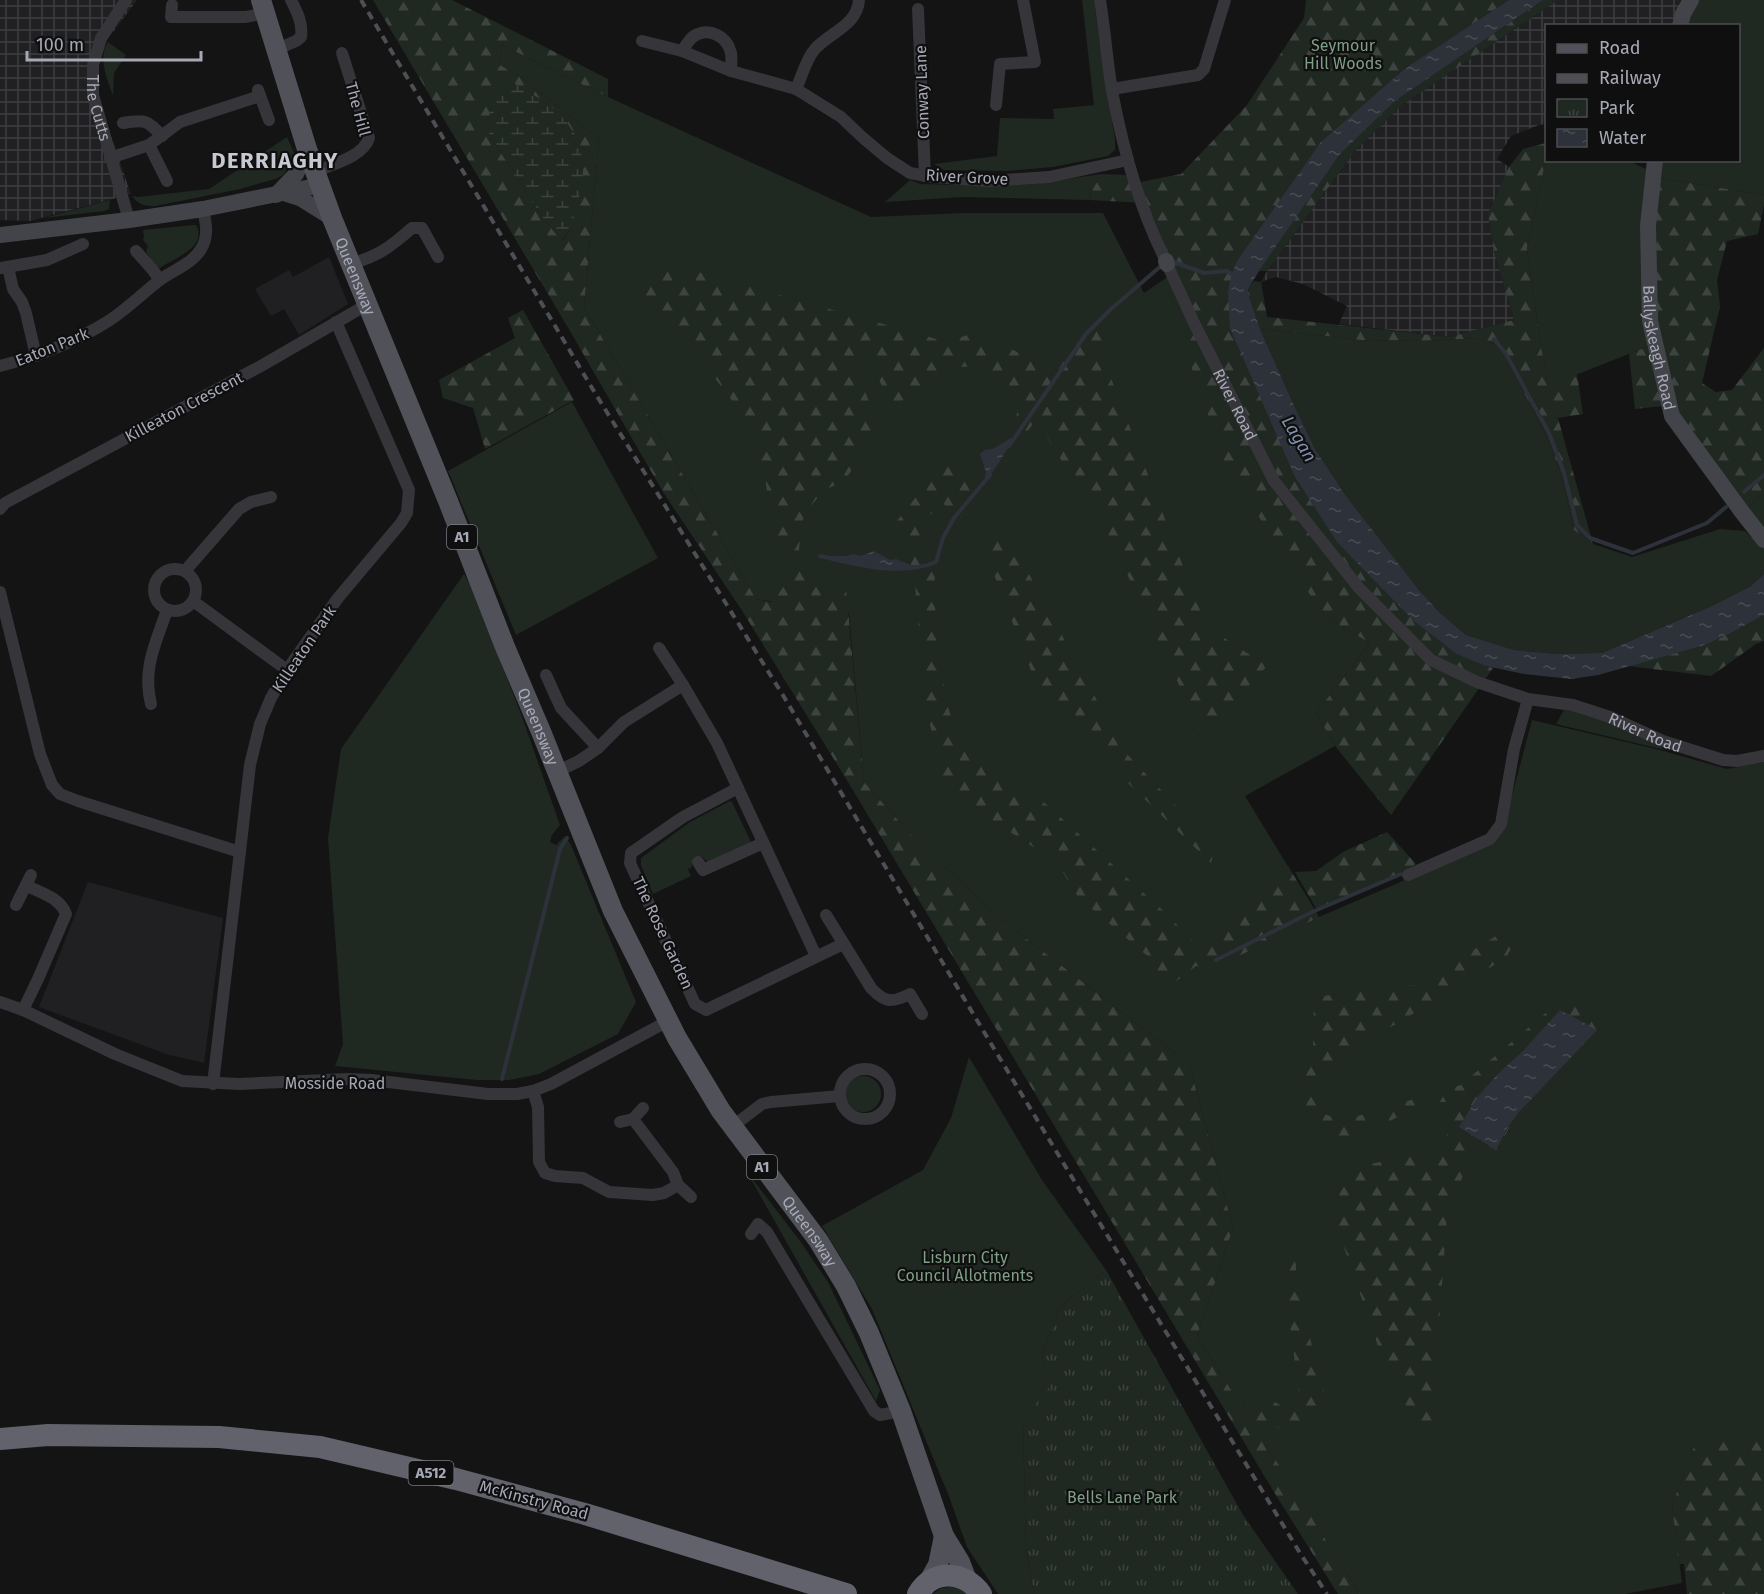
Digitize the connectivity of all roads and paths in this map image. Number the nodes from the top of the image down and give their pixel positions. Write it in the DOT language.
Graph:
graph roads {
  1 [pos="126,0"];
  2 [pos="291,0"];
  3 [pos="859,0"];
  4 [pos="1023,0"];
  5 [pos="1100,0"];
  6 [pos="1224,0"];
  7 [pos="1691,0"];
  8 [pos="172,5"];
  9 [pos="262,7"];
  10 [pos="918,9"];
  11 [pos="1680,24"];
  12 [pos="642,41"];
  13 [pos="275,50"];
  14 [pos="682,51"];
  15 [pos="342,53"];
  16 [pos="731,71"];
  17 [pos="796,89"];
  18 [pos="1112,89"];
  19 [pos="996,105"];
  20 [pos="269,120"];
  21 [pos="123,123"];
  22 [pos="162,136"];
  23 [pos="149,145"];
  24 [pos="307,149"];
  25 [pos="110,158"];
  26 [pos="1128,160"];
  27 [pos="1655,162"];
  28 [pos="925,176"];
  29 [pos="318,178"];
  30 [pos="168,181"];
  31 [pos="280,194"];
  32 [pos="203,209"];
  33 [pos="333,218"];
  34 [pos="129,220"];
  35 [pos="0,235"];
  36 [pos="83,244"];
  37 [pos="136,251"];
  38 [pos="438,257"];
  39 [pos="351,264"];
  40 [pos="4,267"];
  41 [pos="160,280"];
  42 [pos="368,304"];
  43 [pos="336,321"];
  44 [pos="36,356"];
  45 [pos="0,366"];
  46 [pos="271,497"];
  47 [pos="0,509"];
  48 [pos="1764,540"];
  49 [pos="185,571"];
  50 [pos="0,592"];
  51 [pos="193,601"];
  52 [pos="167,610"];
  53 [pos="659,648"];
  54 [pos="287,670"];
  55 [pos="546,675"];
  56 [pos="683,685"];
  57 [pos="1528,699"];
  58 [pos="152,704"];
  59 [pos="598,748"];
  60 [pos="1764,756"];
  61 [pos="558,771"];
  62 [pos="738,788"];
  63 [pos="763,843"];
  64 [pos="240,852"];
  65 [pos="698,862"];
  66 [pos="1408,875"];
  67 [pos="16,905"];
  68 [pos="826,915"];
  69 [pos="843,944"];
  70 [pos="816,956"];
  71 [pos="0,1002"];
  72 [pos="23,1010"];
  73 [pos="922,1014"];
  74 [pos="668,1021"];
  75 [pos="213,1084"];
  76 [pos="534,1091"];
  77 [pos="840,1096"];
  78 [pos="643,1108"];
  79 [pos="633,1119"];
  80 [pos="620,1122"];
  81 [pos="733,1126"];
  82 [pos="678,1185"];
  83 [pos="691,1197"];
  84 [pos="751,1234"];
  85 [pos="901,1411"];
  86 [pos="0,1439"];
  87 [pos="944,1536"];
  88 [pos="974,1587"];
  89 [pos="918,1590"];
  90 [pos="846,1594"];
  1 -- 25 [label="street, The Cutts"];
  2 -- 13 [label="street"];
  3 -- 17 [label="street"];
  4 -- 19 [label="street"];
  5 -- 18 [label="street, River Road"];
  6 -- 18 [label="street"];
  7 -- 11 [label="main road"];
  8 -- 9 [label="street"];
  9 -- 13 [label="main road, Queensway / A1"];
  10 -- 28 [label="street, Conway Lane"];
  12 -- 14 [label="street, River Grove"];
  13 -- 24 [label="main road, Queensway / A1"];
  14 -- 16 [label="street, River Grove"];
  14 -- 16 [label="street"];
  15 -- 29 [label="street, The Hill"];
  16 -- 17 [label="street, River Grove"];
  17 -- 28 [label="street, River Grove"];
  18 -- 26 [label="street, River Road"];
  20 -- 22 [label="street"];
  21 -- 22 [label="street"];
  22 -- 23 [label="street"];
  23 -- 25 [label="street"];
  23 -- 30 [label="street"];
  24 -- 29 [label="main road, Queensway / A1"];
  24 -- 31 [label="main road"];
  25 -- 34 [label="street, The Cutts"];
  26 -- 28 [label="street, River Grove"];
  26 -- 57 [label="street, River Road"];
  27 -- 48 [label="main road, Ballyskeagh Road"];
  29 -- 31 [label="main road"];
  29 -- 33 [label="main road, Queensway / A1"];
  31 -- 32 [label="main road"];
  31 -- 33 [label="main road"];
  32 -- 34 [label="main road"];
  32 -- 41 [label="street, Eaton Park"];
  33 -- 39 [label="main road, Queensway / A1"];
  34 -- 35 [label="main road"];
  36 -- 40 [label="street"];
  37 -- 41 [label="street"];
  38 -- 39 [label="street"];
  39 -- 42 [label="main road, Queensway / A1"];
  40 -- 44 [label="street"];
  41 -- 44 [label="street, Eaton Park"];
  42 -- 43 [label="street, Killeaton Crescent"];
  42 -- 61 [label="main road, Queensway / A1"];
  43 -- 47 [label="street, Killeaton Crescent"];
  43 -- 54 [label="street, Killeaton Park"];
  44 -- 45 [label="street, Eaton Park"];
  46 -- 49 [label="street"];
  49 -- 51 [label="street"];
  49 -- 52 [label="street"];
  50 -- 64 [label="street"];
  51 -- 52 [label="street"];
  51 -- 54 [label="street"];
  52 -- 58 [label="street"];
  53 -- 56 [label="street"];
  54 -- 64 [label="street, Killeaton Park"];
  55 -- 59 [label="street"];
  56 -- 59 [label="street"];
  56 -- 62 [label="street"];
  57 -- 60 [label="street, River Road"];
  57 -- 66 [label="street"];
  59 -- 61 [label="street"];
  61 -- 74 [label="main road, Queensway / A1"];
  62 -- 63 [label="street"];
  62 -- 70 [label="street, The Rose Garden"];
  63 -- 65 [label="street"];
  63 -- 70 [label="street"];
  64 -- 75 [label="street, Killeaton Park"];
  67 -- 72 [label="street"];
  68 -- 69 [label="street"];
  69 -- 70 [label="street, The Rose Garden"];
  69 -- 73 [label="street"];
  71 -- 72 [label="street, Mosside Road"];
  72 -- 75 [label="street, Mosside Road"];
  74 -- 76 [label="street, Mosside Road"];
  74 -- 81 [label="main road, Queensway / A1"];
  75 -- 76 [label="street, Mosside Road"];
  76 -- 82 [label="street"];
  77 -- 77 [label="street"];
  77 -- 81 [label="street"];
  78 -- 79 [label="street"];
  79 -- 80 [label="street"];
  79 -- 82 [label="street"];
  81 -- 85 [label="main road, Queensway / A1"];
  82 -- 83 [label="street"];
  84 -- 85 [label="street, Queensway"];
  85 -- 87 [label="main road, Queensway / A1"];
  86 -- 90 [label="highway, McKinstry Road / A512"];
  87 -- 88 [label="main road, Queensway / A1"];
  87 -- 89 [label="main road, A1"];
  88 -- 89 [label="highway, A1"];
}
